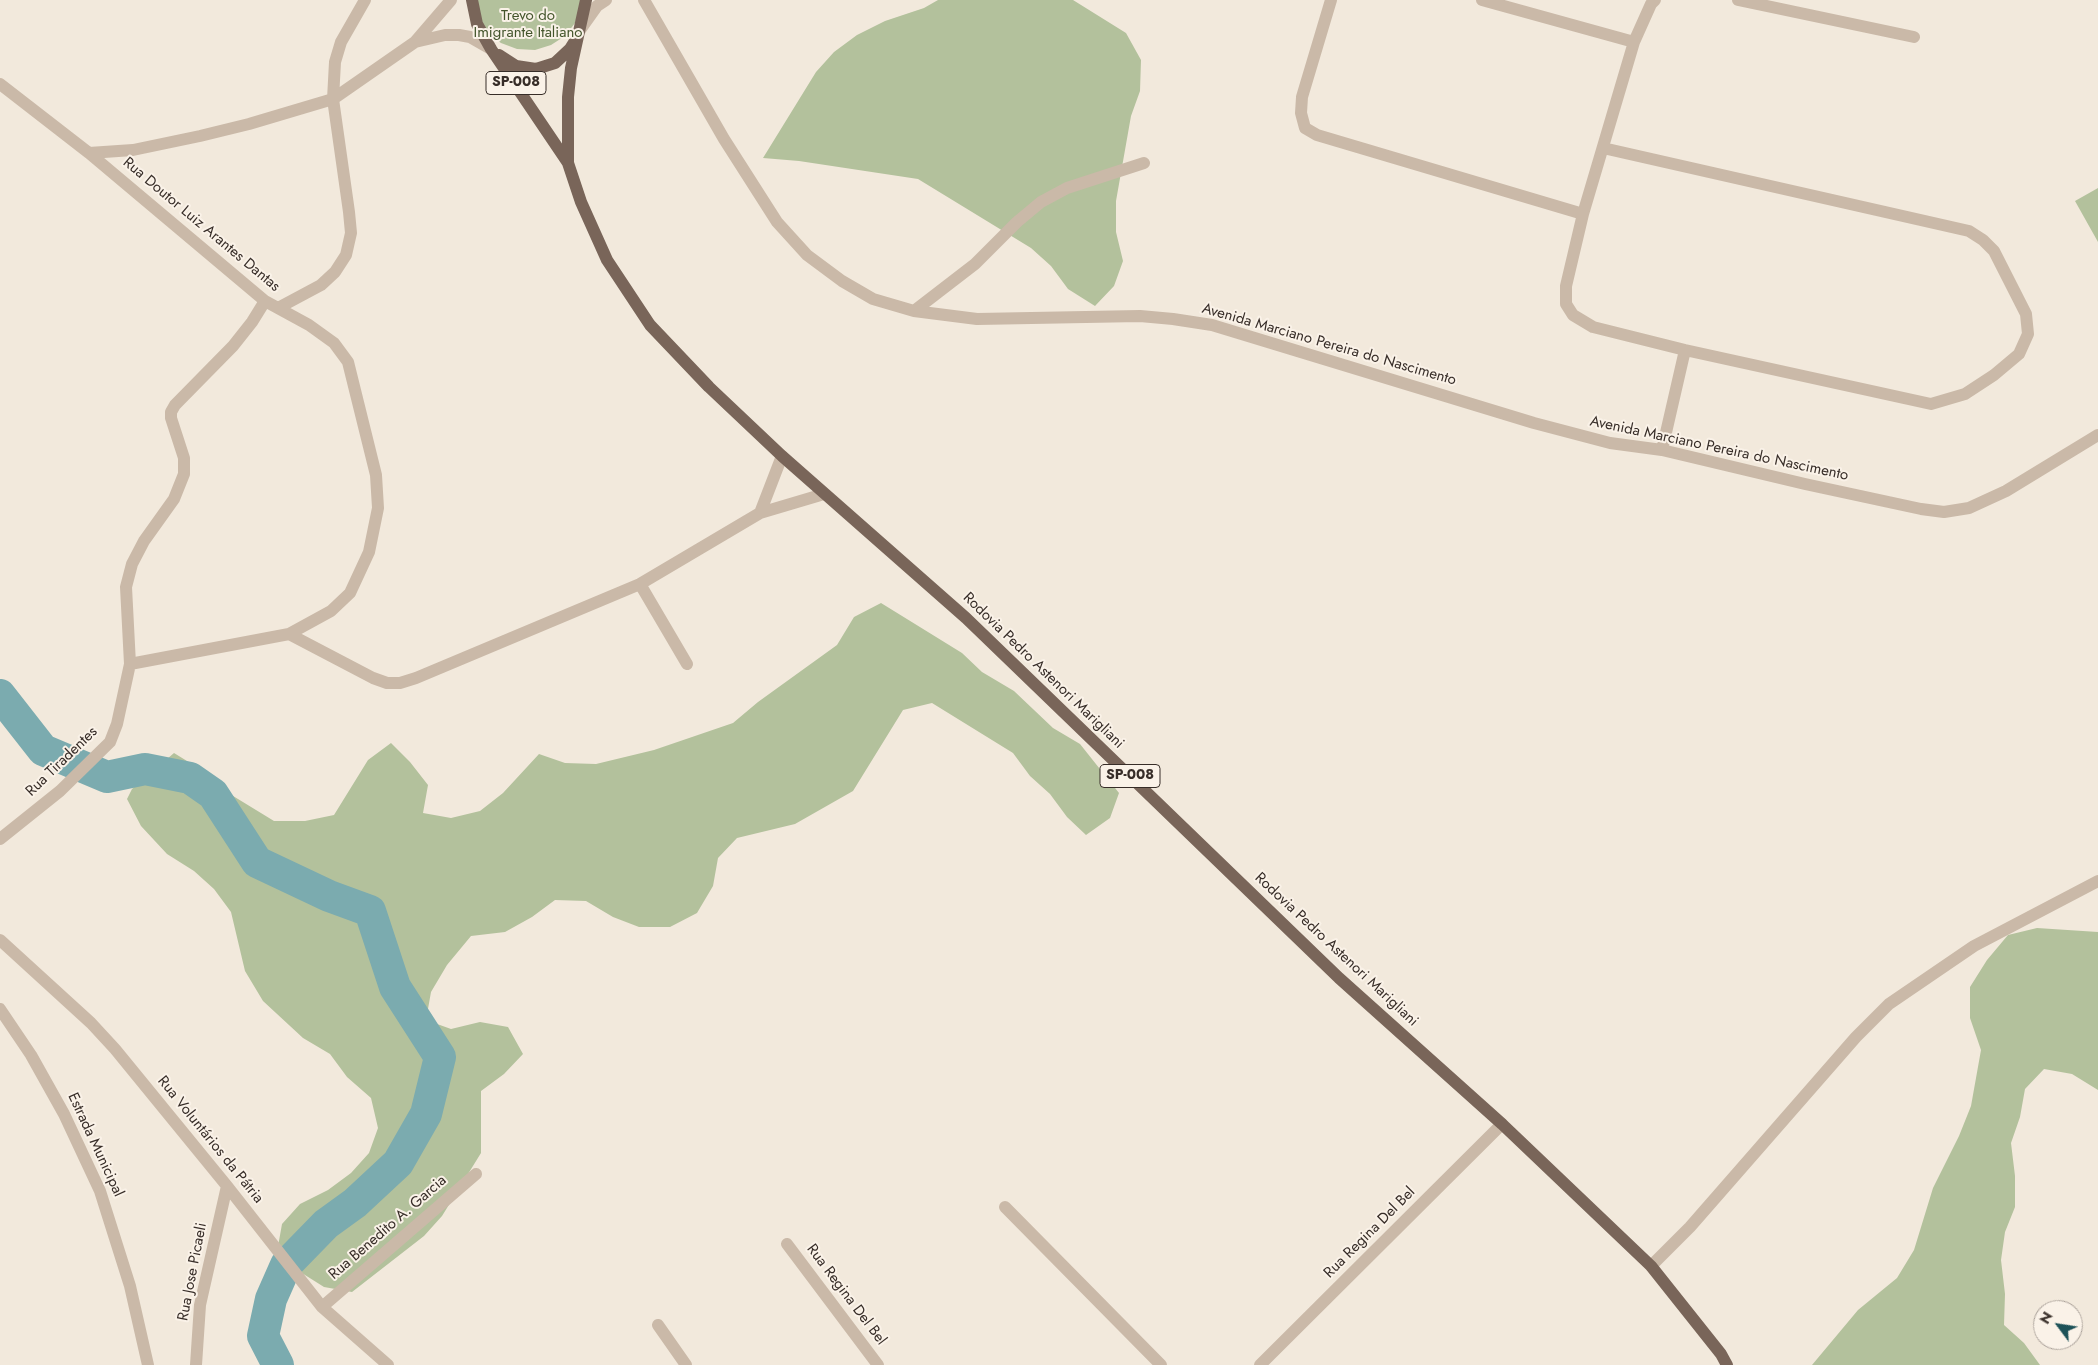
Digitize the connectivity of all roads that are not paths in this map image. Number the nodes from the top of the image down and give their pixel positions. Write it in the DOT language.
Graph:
graph roads {
  1 [pos="365,0"];
  2 [pos="451,0"];
  3 [pos="472,0"];
  4 [pos="586,0"];
  5 [pos="606,0"];
  6 [pos="644,0"];
  7 [pos="1331,0"];
  8 [pos="1482,0"];
  9 [pos="1655,0"];
  10 [pos="1738,0"];
  11 [pos="580,30"];
  12 [pos="1914,37"];
  13 [pos="415,42"];
  14 [pos="1634,42"];
  15 [pos="491,49"];
  16 [pos="0,84"];
  17 [pos="333,99"];
  18 [pos="1603,148"];
  19 [pos="90,153"];
  20 [pos="568,163"];
  21 [pos="1144,163"];
  22 [pos="1583,214"];
  23 [pos="265,301"];
  24 [pos="278,308"];
  25 [pos="914,311"];
  26 [pos="1685,350"];
  27 [pos="2098,435"];
  28 [pos="1662,450"];
  29 [pos="782,456"];
  30 [pos="824,494"];
  31 [pos="760,513"];
  32 [pos="640,584"];
  33 [pos="289,634"];
  34 [pos="130,664"];
  35 [pos="687,664"];
  36 [pos="0,839"];
  37 [pos="2098,881"];
  38 [pos="0,940"];
  39 [pos="0,1009"];
  40 [pos="1502,1124"];
  41 [pos="476,1174"];
  42 [pos="228,1186"];
  43 [pos="1005,1207"];
  44 [pos="787,1244"];
  45 [pos="1651,1266"];
  46 [pos="322,1307"];
  47 [pos="658,1325"];
  48 [pos="148,1365"];
  49 [pos="196,1365"];
  50 [pos="388,1365"];
  51 [pos="686,1365"];
  52 [pos="878,1365"];
  53 [pos="1161,1365"];
  54 [pos="1260,1365"];
  55 [pos="1727,1365"];
  1 -- 17 [label="street"];
  2 -- 13 [label="street"];
  3 -- 15 [label="main road, Rodovia Pedro Astenori Marigliani / SP-008"];
  4 -- 11 [label="main road, Rodovia Pedro Astenori Marigliani / SP-008"];
  5 -- 11 [label="street"];
  6 -- 25 [label="street, Avenida Marciano Pereira do Nascimento"];
  7 -- 22 [label="street"];
  8 -- 14 [label="street"];
  9 -- 14 [label="street"];
  10 -- 12 [label="street"];
  11 -- 15 [label="main road"];
  11 -- 20 [label="main road, Rodovia Pedro Astenori Marigliani / SP-008"];
  13 -- 15 [label="street"];
  13 -- 17 [label="street"];
  14 -- 18 [label="street"];
  15 -- 20 [label="main road, Rodovia Pedro Astenori Marigliani / SP-008"];
  16 -- 19 [label="street, Rua Doutor Luiz Arantes Dantas"];
  17 -- 19 [label="street"];
  17 -- 24 [label="street"];
  18 -- 22 [label="street"];
  18 -- 26 [label="street"];
  19 -- 23 [label="street, Rua Doutor Luiz Arantes Dantas"];
  20 -- 29 [label="main road, Rodovia Pedro Astenori Marigliani / SP-008"];
  21 -- 25 [label="street"];
  22 -- 26 [label="street"];
  23 -- 24 [label="street, Rua Doutor Luiz Arantes Dantas"];
  23 -- 34 [label="street, Rua Tiradentes"];
  24 -- 33 [label="street, Rua Doutor Luiz Arantes Dantas"];
  25 -- 28 [label="street, Avenida Marciano Pereira do Nascimento"];
  26 -- 28 [label="street"];
  27 -- 28 [label="street, Avenida Marciano Pereira do Nascimento"];
  29 -- 30 [label="main road, Rodovia Pedro Astenori Marigliani / SP-008"];
  29 -- 31 [label="street"];
  30 -- 31 [label="street"];
  30 -- 40 [label="main road, Rodovia Pedro Astenori Marigliani / SP-008"];
  31 -- 32 [label="street"];
  32 -- 33 [label="street"];
  32 -- 35 [label="street"];
  33 -- 34 [label="street, Rua Doutor Luiz Arantes Dantas"];
  34 -- 36 [label="street, Rua Tiradentes"];
  37 -- 45 [label="street"];
  38 -- 42 [label="street, Rua Voluntários da Pátria"];
  39 -- 48 [label="street, Estrada Municipal"];
  40 -- 45 [label="main road, Rodovia Pedro Astenori Marigliani / SP-008"];
  40 -- 54 [label="street, Rua Regina Del Bel"];
  41 -- 46 [label="street, Rua Benedito A. Garcia"];
  42 -- 46 [label="street, Rua Voluntários da Pátria"];
  42 -- 49 [label="street, Rua Jose Picaeli"];
  43 -- 53 [label="street"];
  44 -- 52 [label="street, Rua Regina Del Bel"];
  45 -- 55 [label="main road, Rodovia Pedro Astenori Marigliani / SP-008"];
  46 -- 50 [label="street, Rua Voluntários da Pátria"];
  47 -- 51 [label="street"];
}
